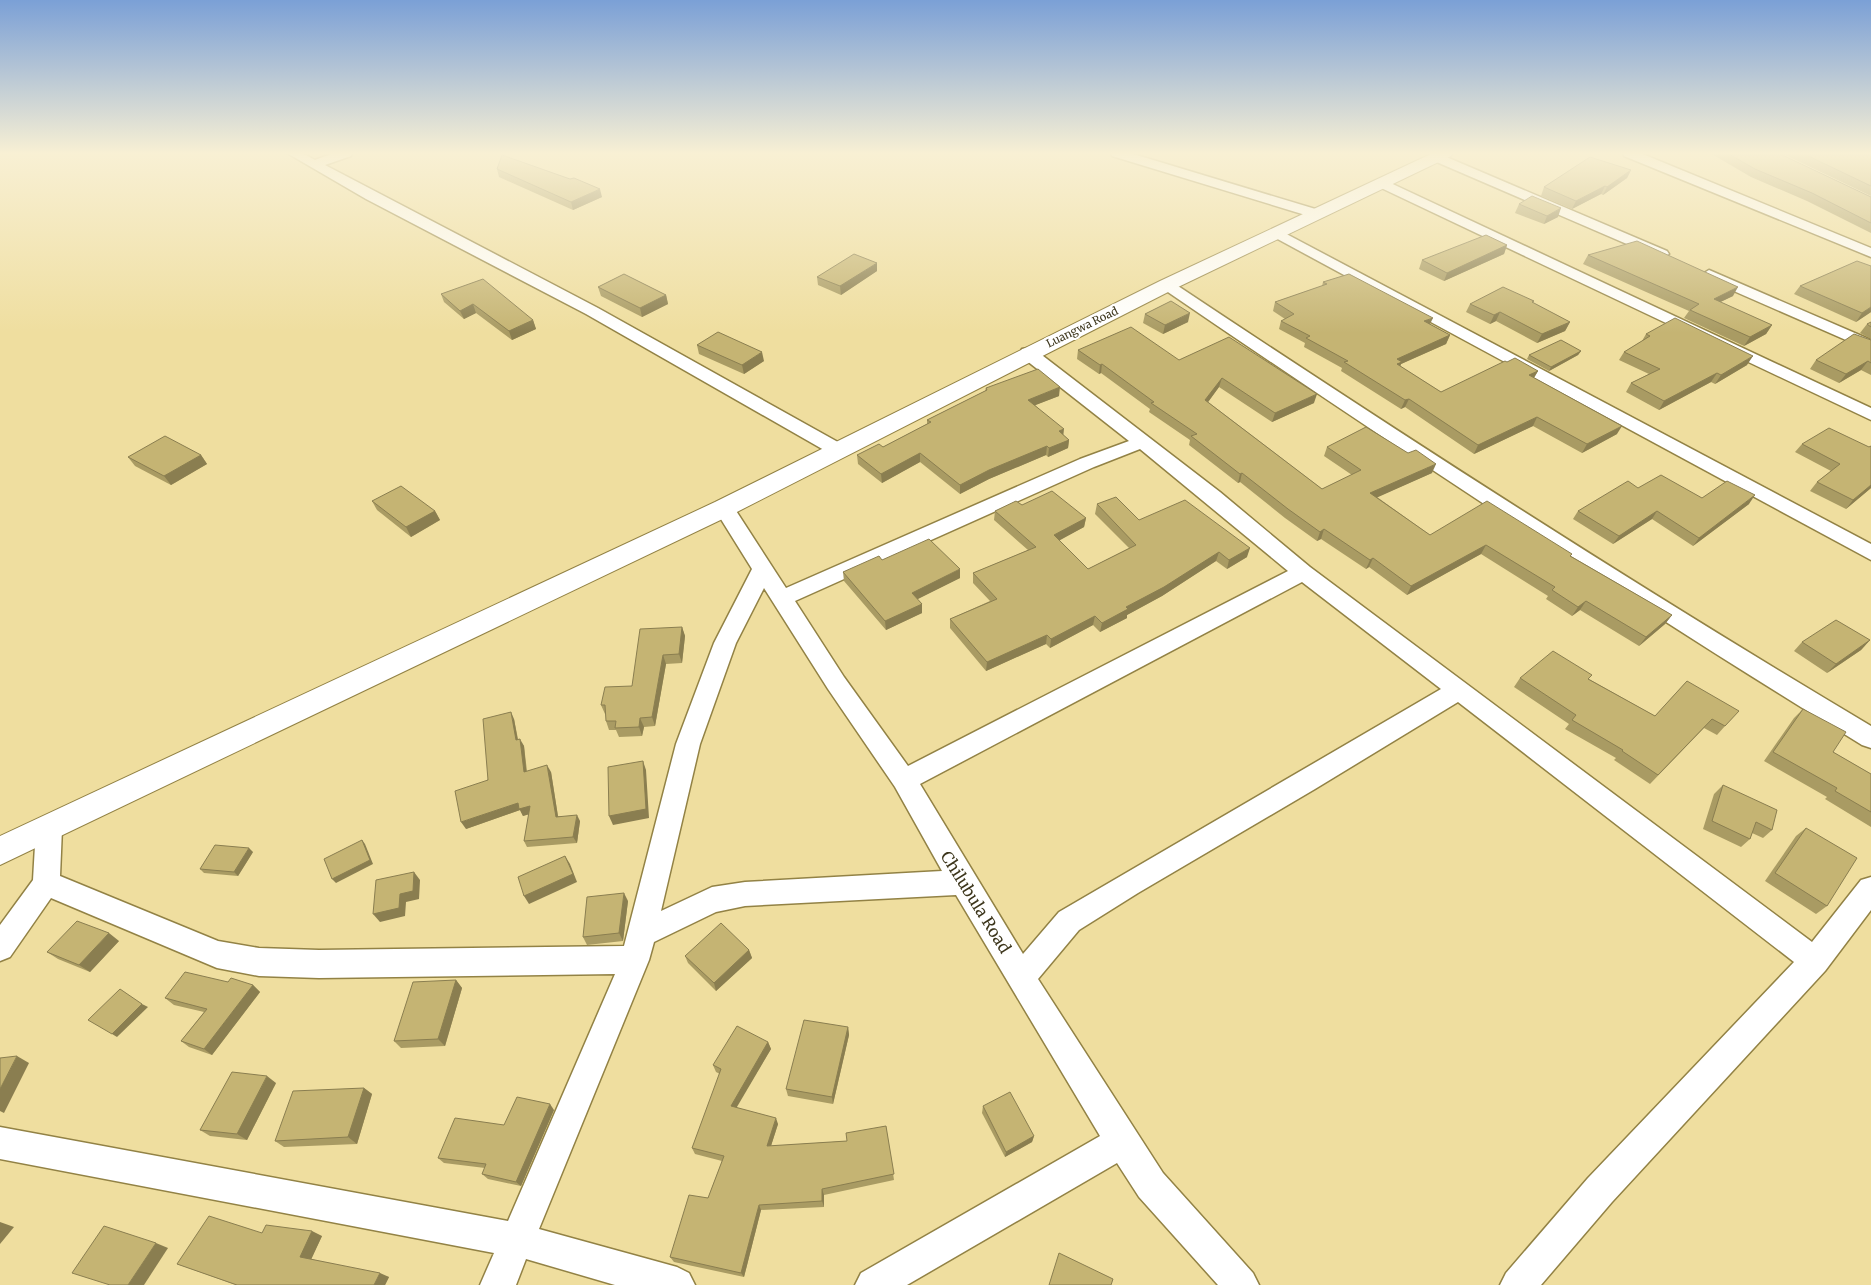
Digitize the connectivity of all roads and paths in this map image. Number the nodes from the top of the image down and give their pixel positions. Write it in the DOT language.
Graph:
graph roads {
  1 [pos="404,213"];
  2 [pos="1314,213"];
  3 [pos="1445,213"];
  4 [pos="1571,213"];
  5 [pos="1774,213"];
  6 [pos="1317,214"];
  7 [pos="1277,233"];
  8 [pos="1871,253"];
  9 [pos="1674,259"];
  10 [pos="1692,267"];
  11 [pos="1168,285"];
  12 [pos="1871,346"];
  13 [pos="1028,354"];
  14 [pos="1871,415"];
  15 [pos="1142,442"];
  16 [pos="838,450"];
  17 [pos="724,508"];
  18 [pos="1871,553"];
  19 [pos="763,569"];
  20 [pos="1303,572"];
  21 [pos="783,598"];
  22 [pos="1459,690"];
  23 [pos="1871,738"];
  24 [pos="904,780"];
  25 [pos="48,828"];
  26 [pos="0,851"];
  27 [pos="963,882"];
  28 [pos="46,883"];
  29 [pos="1871,889"];
  30 [pos="638,947"];
  31 [pos="0,948"];
  32 [pos="1815,961"];
  33 [pos="1022,976"];
  34 [pos="1122,1142"];
  35 [pos="0,1144"];
  36 [pos="518,1240"];
  37 [pos="498,1285"];
  38 [pos="677,1285"];
  39 [pos="874,1285"];
  40 [pos="1241,1285"];
  41 [pos="1518,1285"];
  1 -- 16 [label="street"];
  2 -- 6 [label="street"];
  3 -- 14 [label="street"];
  4 -- 9 [label="street"];
  5 -- 8 [label="street"];
  6 -- 7 [label="street, Luangwa Road"];
  7 -- 11 [label="street, Luangwa Road"];
  7 -- 18 [label="street"];
  10 -- 12 [label="street"];
  11 -- 13 [label="street, Luangwa Road"];
  11 -- 23 [label="street"];
  13 -- 15 [label="street"];
  13 -- 16 [label="street, Luangwa Road"];
  15 -- 20 [label="street"];
  15 -- 21 [label="street"];
  16 -- 17 [label="street, Luangwa Road"];
  17 -- 19 [label="street, Chilubula Road"];
  17 -- 25 [label="street, Luangwa Road"];
  19 -- 21 [label="street, Chilubula Road"];
  19 -- 30 [label="street"];
  20 -- 22 [label="street"];
  20 -- 24 [label="street"];
  21 -- 24 [label="street, Chilubula Road"];
  22 -- 32 [label="street"];
  22 -- 33 [label="street"];
  24 -- 27 [label="street, Chilubula Road"];
  25 -- 26 [label="street, Luangwa Road"];
  25 -- 28 [label="street"];
  27 -- 30 [label="street"];
  27 -- 33 [label="street, Chilubula Road"];
  28 -- 30 [label="street"];
  28 -- 31 [label="street"];
  29 -- 32 [label="street"];
  30 -- 36 [label="street"];
  32 -- 41 [label="street"];
  33 -- 34 [label="street, Chilubula Road"];
  34 -- 39 [label="street"];
  34 -- 40 [label="street, Chilubula Road"];
  35 -- 36 [label="street"];
  36 -- 37 [label="street"];
  36 -- 38 [label="street"];
}
